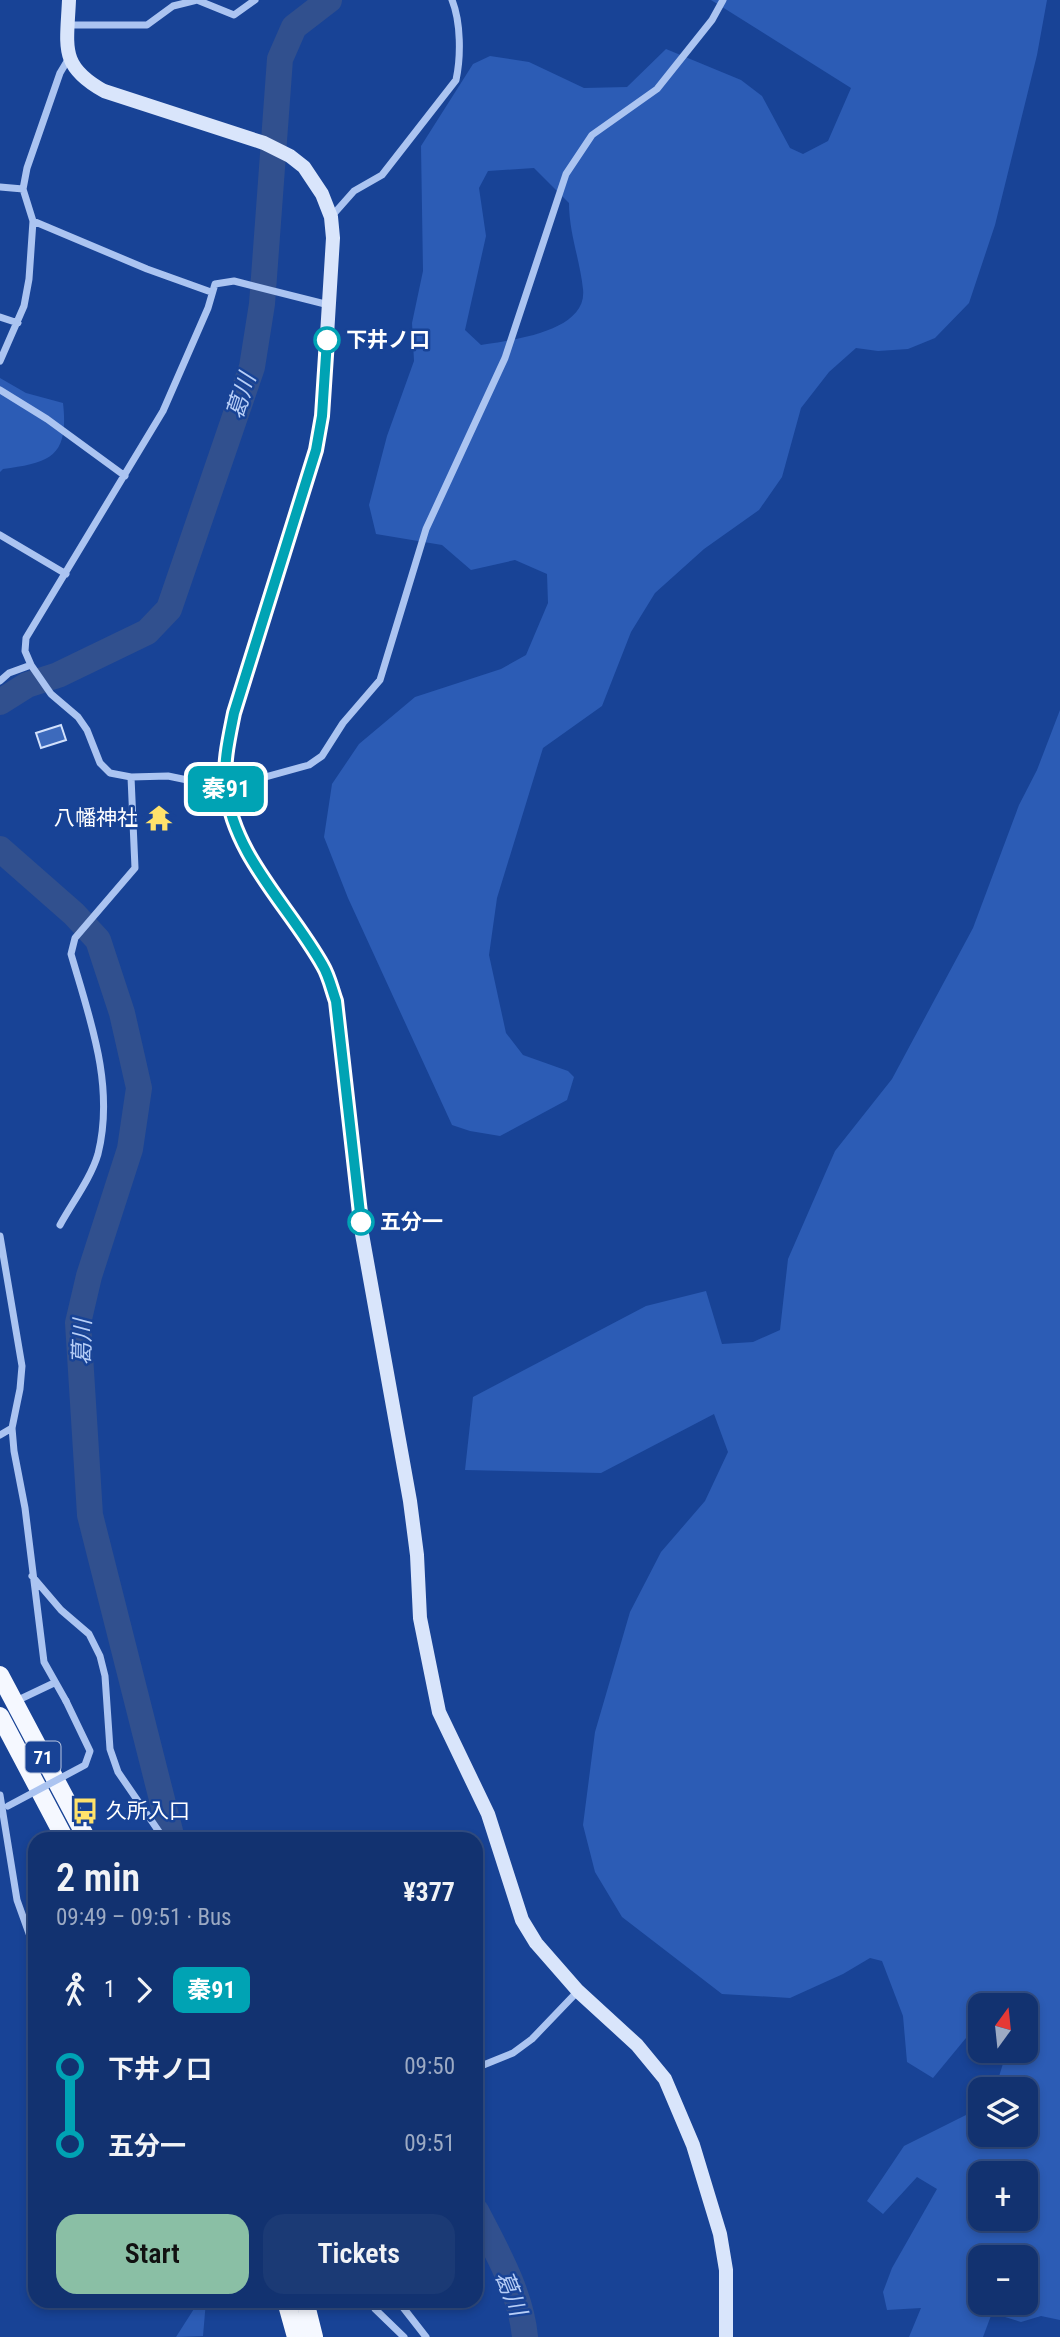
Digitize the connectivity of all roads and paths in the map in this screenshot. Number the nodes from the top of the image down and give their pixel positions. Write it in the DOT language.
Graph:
graph roads {
  1 [pos="69,0"];
  2 [pos="255,0"];
  3 [pos="452,0"];
  4 [pos="723,0"];
  5 [pos="68,25"];
  6 [pos="69,58"];
  7 [pos="0,187"];
  8 [pos="23,189"];
  9 [pos="331,217"];
  10 [pos="33,221"];
  11 [pos="211,292"];
  12 [pos="330,306"];
  13 [pos="0,317"];
  14 [pos="18,323"];
  15 [pos="0,361"];
  16 [pos="0,390"];
  17 [pos="125,476"];
  18 [pos="0,535"];
  19 [pos="66,574"];
  20 [pos="32,665"];
  21 [pos="0,681"];
  22 [pos="131,777"];
  23 [pos="226,788"];
  24 [pos="60,1225"];
  25 [pos="0,1236"];
  26 [pos="12,1428"];
  27 [pos="0,1435"];
  28 [pos="32,1575"];
  29 [pos="0,1675"];
  30 [pos="54,1684"];
  31 [pos="14,1702"];
  32 [pos="0,1716"];
  33 [pos="0,1795"];
  34 [pos="5,1807"];
  35 [pos="61,1832"];
  36 [pos="82,1832"];
  37 [pos="159,1832"];
  38 [pos="28,1931"];
  39 [pos="578,1991"];
  40 [pos="483,2065"];
  41 [pos="288,2308"];
  42 [pos="307,2308"];
  43 [pos="375,2308"];
  44 [pos="403,2308"];
  45 [pos="296,2337"];
  46 [pos="314,2337"];
  47 [pos="404,2337"];
  48 [pos="426,2337"];
  49 [pos="726,2337"];
  1 -- 5 [label="street"];
  2 -- 5 [label="street"];
  3 -- 9 [label="street"];
  4 -- 23 [label="street"];
  5 -- 6 [label="street"];
  6 -- 8 [label="street"];
  6 -- 9 [label="street"];
  7 -- 8 [label="street"];
  8 -- 10 [label="street"];
  9 -- 12 [label="street"];
  10 -- 11 [label="street"];
  10 -- 14 [label="street"];
  11 -- 12 [label="street"];
  11 -- 17 [label="street"];
  12 -- 23 [label="street"];
  13 -- 14 [label="street"];
  14 -- 15 [label="street"];
  16 -- 17 [label="street"];
  17 -- 19 [label="street"];
  18 -- 19 [label="street"];
  19 -- 20 [label="street"];
  20 -- 21 [label="street"];
  20 -- 22 [label="street"];
  22 -- 23 [label="street"];
  22 -- 24 [label="street"];
  23 -- 39 [label="street"];
  25 -- 26 [label="street"];
  26 -- 27 [label="street"];
  26 -- 28 [label="street"];
  28 -- 30 [label="street"];
  28 -- 37 [label="street"];
  29 -- 31 [label="main road, 71"];
  30 -- 31 [label="street"];
  30 -- 34 [label="street, bridge"];
  31 -- 36 [label="main road, 71"];
  32 -- 35 [label="main road, 71"];
  33 -- 34 [label="street"];
  34 -- 38 [label="street"];
  39 -- 40 [label="street"];
  39 -- 49 [label="street"];
  41 -- 45 [label="main road"];
  42 -- 46 [label="main road"];
  43 -- 47 [label="street"];
  44 -- 48 [label="street"];
}
